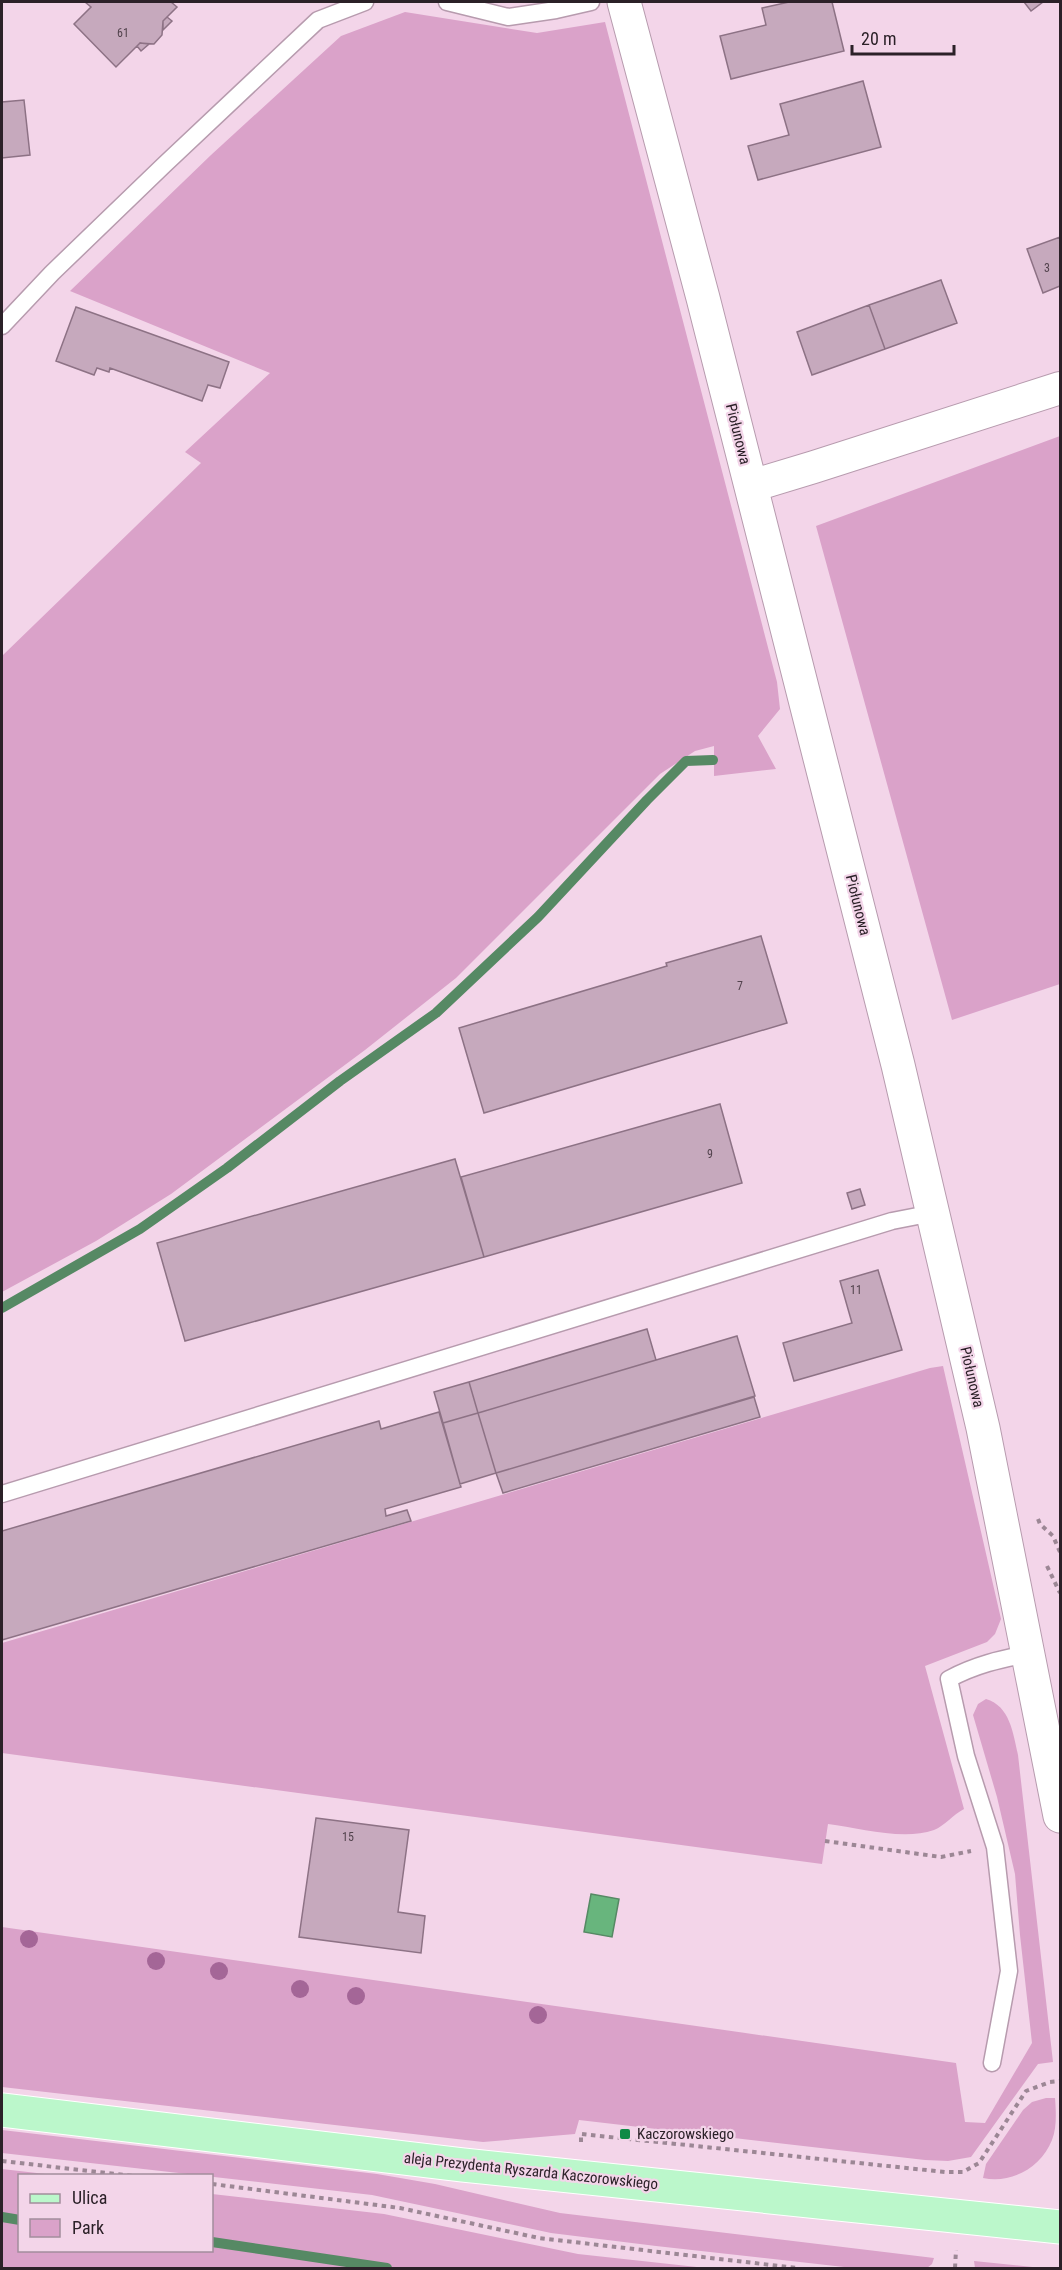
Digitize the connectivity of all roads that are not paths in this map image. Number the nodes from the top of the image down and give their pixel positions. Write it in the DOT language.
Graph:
graph roads {
  1 [pos="365,2"];
  2 [pos="447,2"];
  3 [pos="591,2"];
  4 [pos="624,2"];
  5 [pos="2,326"];
  6 [pos="1060,388"];
  7 [pos="751,486"];
  8 [pos="933,1213"];
  9 [pos="2,1494"];
  10 [pos="1029,1654"];
  11 [pos="1060,1816"];
  12 [pos="992,2063"];
  13 [pos="2,2110"];
  14 [pos="1060,2227"];
  1 -- 5 [label="lane"];
  2 -- 3 [label="lane"];
  4 -- 7 [label="street, Piołunowa"];
  6 -- 7 [label="street"];
  7 -- 8 [label="street, Piołunowa"];
  8 -- 9 [label="lane"];
  8 -- 10 [label="street, Piołunowa"];
  10 -- 11 [label="street, Piołunowa"];
  10 -- 12 [label="lane"];
  13 -- 14 [label="main road, aleja Prezydenta Ryszarda Kaczorowskiego"];
}
